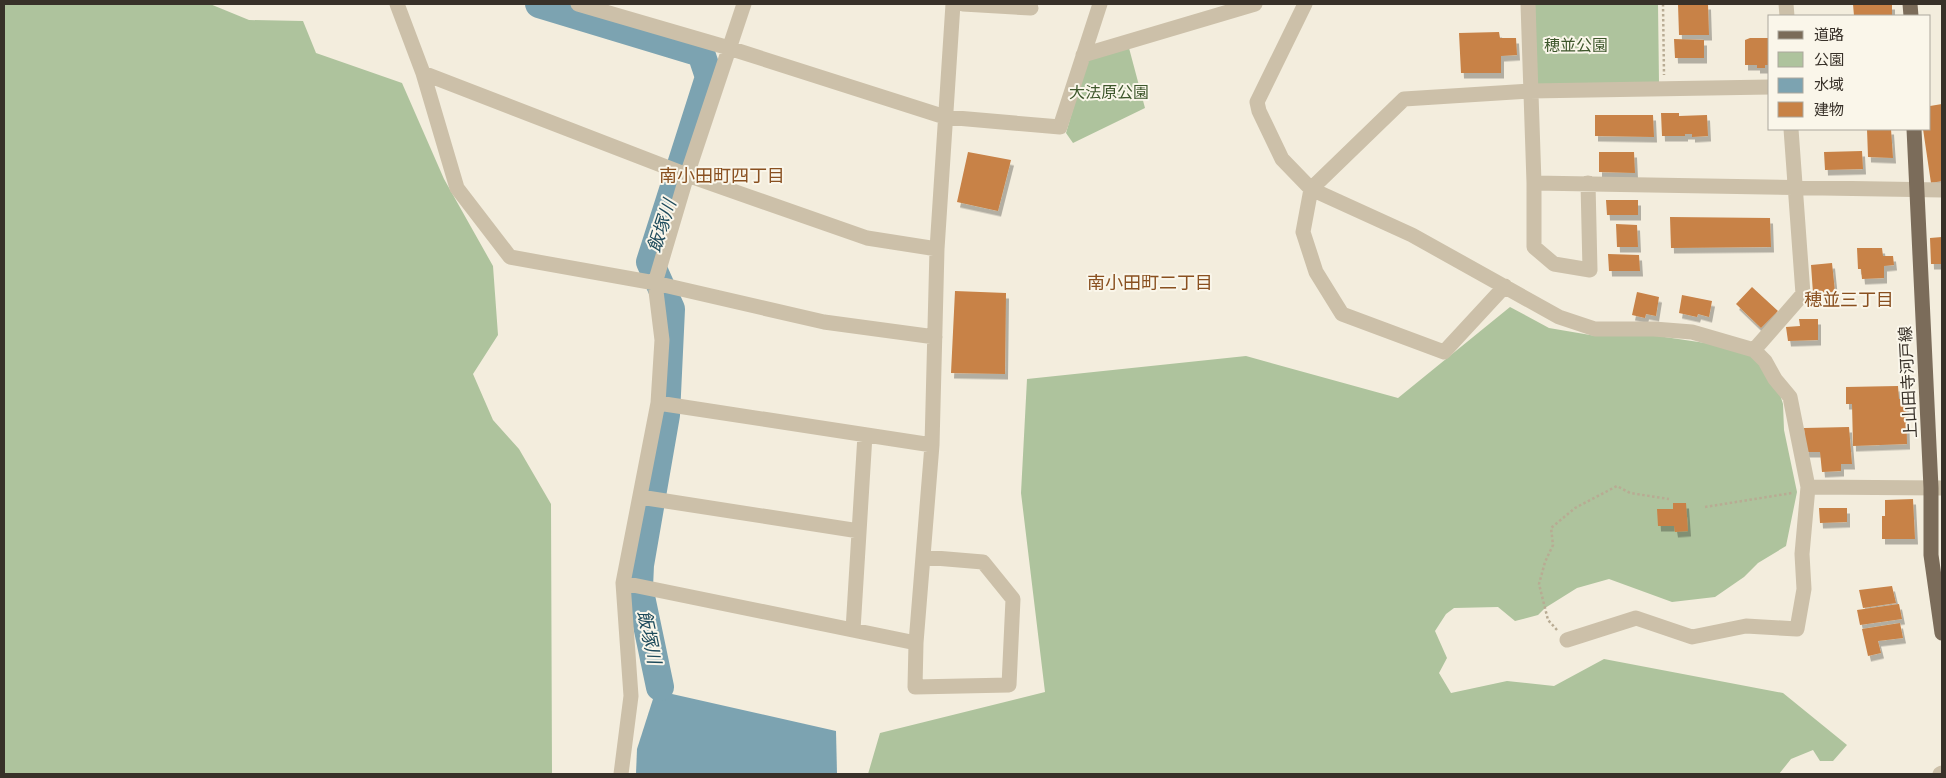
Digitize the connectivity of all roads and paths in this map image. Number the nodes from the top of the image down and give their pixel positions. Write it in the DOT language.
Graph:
graph roads {
  1 [pos="397,4"];
  2 [pos="578,4"];
  3 [pos="744,4"];
  4 [pos="953,4"];
  5 [pos="963,4"];
  6 [pos="1100,4"];
  7 [pos="1255,4"];
  8 [pos="1305,4"];
  9 [pos="1528,4"];
  10 [pos="1663,4"];
  11 [pos="1031,8"];
  12 [pos="1216,9"];
  13 [pos="729,48"];
  14 [pos="1083,55"];
  15 [pos="423,73"];
  16 [pos="1768,86"];
  17 [pos="1665,89"];
  18 [pos="1530,91"];
  19 [pos="946,117"];
  20 [pos="1792,130"];
  21 [pos="1914,130"];
  22 [pos="686,174"];
  23 [pos="1534,182"];
  24 [pos="1588,184"];
  25 [pos="1311,188"];
  26 [pos="1795,188"];
  27 [pos="1915,190"];
  28 [pos="1942,190"];
  29 [pos="937,249"];
  30 [pos="655,283"];
  31 [pos="1505,286"];
  32 [pos="935,337"];
  33 [pos="1754,350"];
  34 [pos="658,402"];
  35 [pos="865,435"];
  36 [pos="932,445"];
  37 [pos="1936,488"];
  38 [pos="1808,489"];
  39 [pos="640,497"];
  40 [pos="1669,499"];
  41 [pos="1705,506"];
  42 [pos="859,532"];
  43 [pos="923,557"];
  44 [pos="623,583"];
  45 [pos="853,630"];
  46 [pos="1942,633"];
  47 [pos="1567,640"];
  48 [pos="916,643"];
  49 [pos="621,774"];
  1 -- 15 [label="street"];
  2 -- 13 [label="street"];
  3 -- 13 [label="street"];
  4 -- 19 [label="street"];
  5 -- 11 [label="street"];
  6 -- 14 [label="street"];
  7 -- 12 [label="street"];
  8 -- 25 [label="street"];
  9 -- 18 [label="street"];
  10 -- 17 [label="path"];
  12 -- 14 [label="street"];
  13 -- 19 [label="street"];
  13 -- 22 [label="street"];
  14 -- 19 [label="street"];
  15 -- 22 [label="street"];
  15 -- 30 [label="street"];
  16 -- 17 [label="street"];
  17 -- 18 [label="street"];
  18 -- 23 [label="street"];
  18 -- 25 [label="street"];
  19 -- 29 [label="street"];
  20 -- 26 [label="street"];
  21 -- 27 [label="main road, 上山田寺河戸線"];
  22 -- 29 [label="street"];
  22 -- 30 [label="street"];
  23 -- 24 [label="street"];
  23 -- 24 [label="street"];
  24 -- 26 [label="street"];
  25 -- 31 [label="street"];
  25 -- 31 [label="street"];
  26 -- 27 [label="street"];
  26 -- 33 [label="street"];
  27 -- 28 [label="street"];
  27 -- 37 [label="main road, 上山田寺河戸線"];
  29 -- 32 [label="street"];
  30 -- 32 [label="street"];
  30 -- 34 [label="street"];
  31 -- 33 [label="street"];
  32 -- 36 [label="street"];
  33 -- 38 [label="street"];
  34 -- 35 [label="street"];
  34 -- 39 [label="street"];
  35 -- 36 [label="street"];
  35 -- 42 [label="street"];
  36 -- 43 [label="street"];
  37 -- 38 [label="street"];
  37 -- 46 [label="main road, 上山田寺河戸線"];
  38 -- 41 [label="path"];
  38 -- 47 [label="street"];
  39 -- 42 [label="street"];
  39 -- 44 [label="street"];
  40 -- 47 [label="path"];
  42 -- 45 [label="street"];
  43 -- 48 [label="street"];
  43 -- 48 [label="street"];
  44 -- 45 [label="street"];
  44 -- 49 [label="street"];
  45 -- 48 [label="street"];
}
